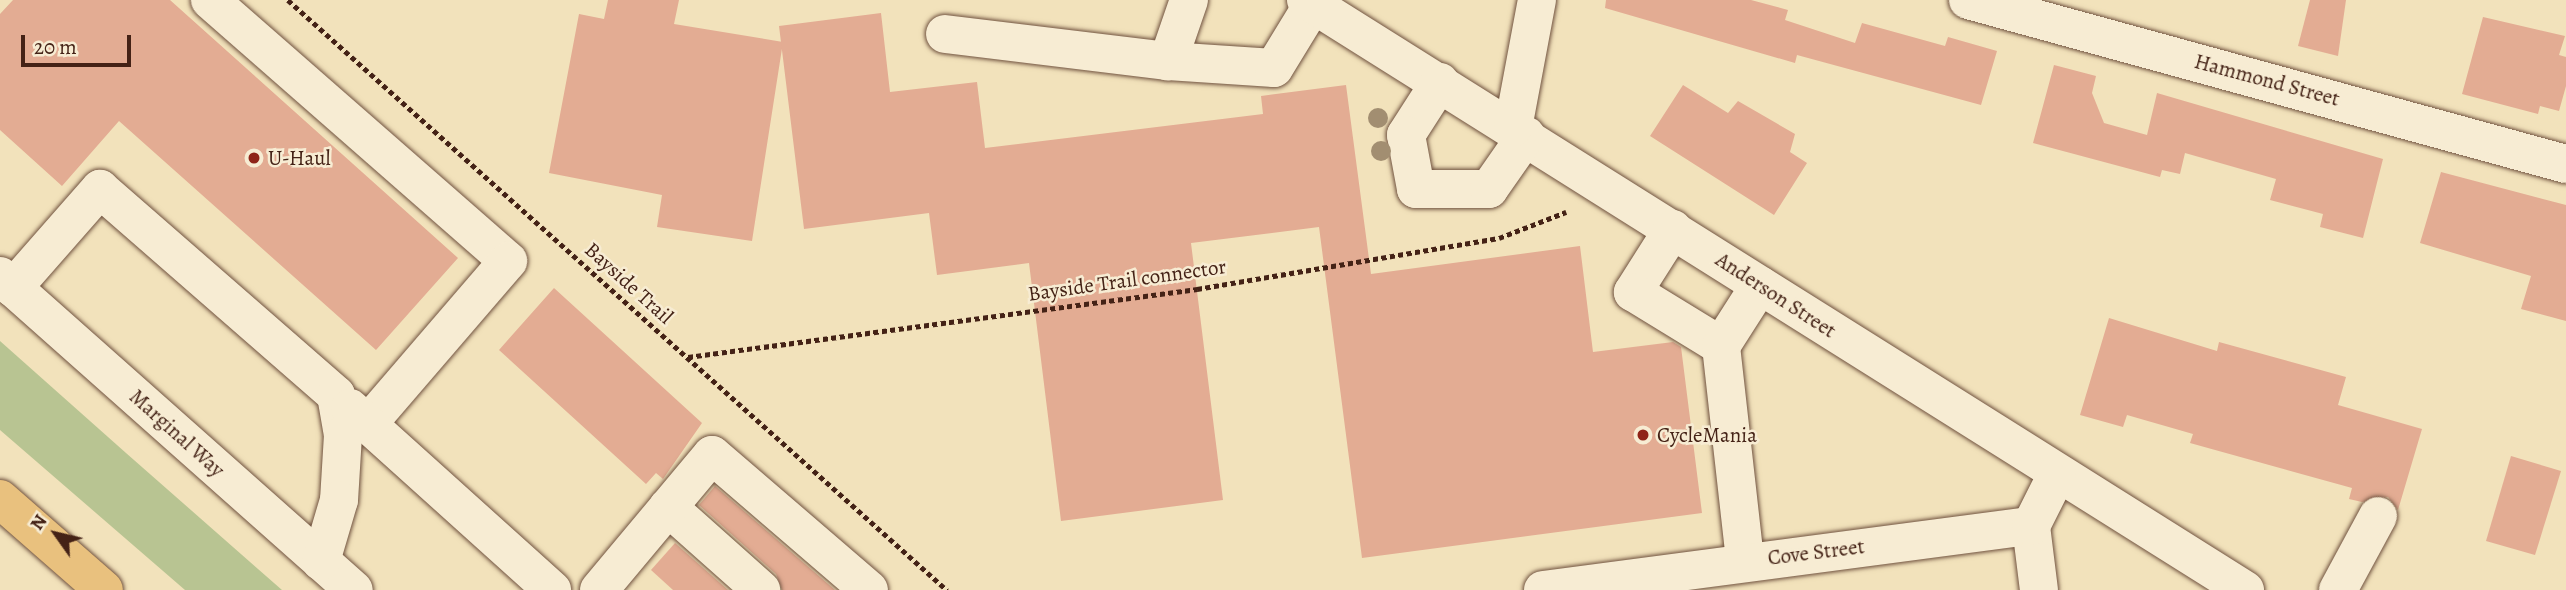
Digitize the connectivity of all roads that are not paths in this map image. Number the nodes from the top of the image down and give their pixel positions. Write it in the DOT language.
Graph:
graph roads {
  1 [pos="210,0"];
  2 [pos="1189,0"];
  3 [pos="1537,0"];
  4 [pos="1968,0"];
  5 [pos="1310,2"];
  6 [pos="945,34"];
  7 [pos="1168,61"];
  8 [pos="1440,82"];
  9 [pos="1520,132"];
  10 [pos="2566,163"];
  11 [pos="1674,229"];
  12 [pos="7,282"];
  13 [pos="1760,285"];
  14 [pos="1721,346"];
  15 [pos="336,395"];
  16 [pos="369,424"];
  17 [pos="2057,474"];
  18 [pos="0,499"];
  19 [pos="668,507"];
  20 [pos="2378,516"];
  21 [pos="2031,526"];
  22 [pos="321,561"];
  23 [pos="1745,561"];
  24 [pos="620,582"];
  25 [pos="104,590"];
  26 [pos="354,590"];
  27 [pos="552,590"];
  28 [pos="761,590"];
  29 [pos="869,590"];
  30 [pos="1543,590"];
  31 [pos="2039,590"];
  32 [pos="2245,590"];
  33 [pos="2338,590"];
  1 -- 16 [label="street"];
  2 -- 7 [label="street"];
  3 -- 9 [label="street"];
  4 -- 10 [label="street, Hammond Street"];
  5 -- 7 [label="street"];
  5 -- 8 [label="street, Anderson Street"];
  6 -- 7 [label="street"];
  8 -- 9 [label="street, Anderson Street"];
  8 -- 9 [label="street"];
  9 -- 11 [label="street, Anderson Street"];
  11 -- 13 [label="street, Anderson Street"];
  11 -- 14 [label="street"];
  12 -- 15 [label="street"];
  12 -- 22 [label="street, Marginal Way"];
  13 -- 14 [label="street"];
  13 -- 17 [label="street, Anderson Street"];
  14 -- 23 [label="street"];
  15 -- 16 [label="street"];
  15 -- 22 [label="street"];
  16 -- 27 [label="street"];
  17 -- 21 [label="street"];
  17 -- 32 [label="street, Anderson Street"];
  18 -- 25 [label="highway"];
  19 -- 24 [label="street"];
  19 -- 28 [label="street"];
  19 -- 29 [label="street"];
  20 -- 33 [label="street"];
  21 -- 23 [label="street, Cove Street"];
  21 -- 31 [label="street"];
  22 -- 26 [label="street, Marginal Way"];
  23 -- 30 [label="street, Cove Street"];
}
